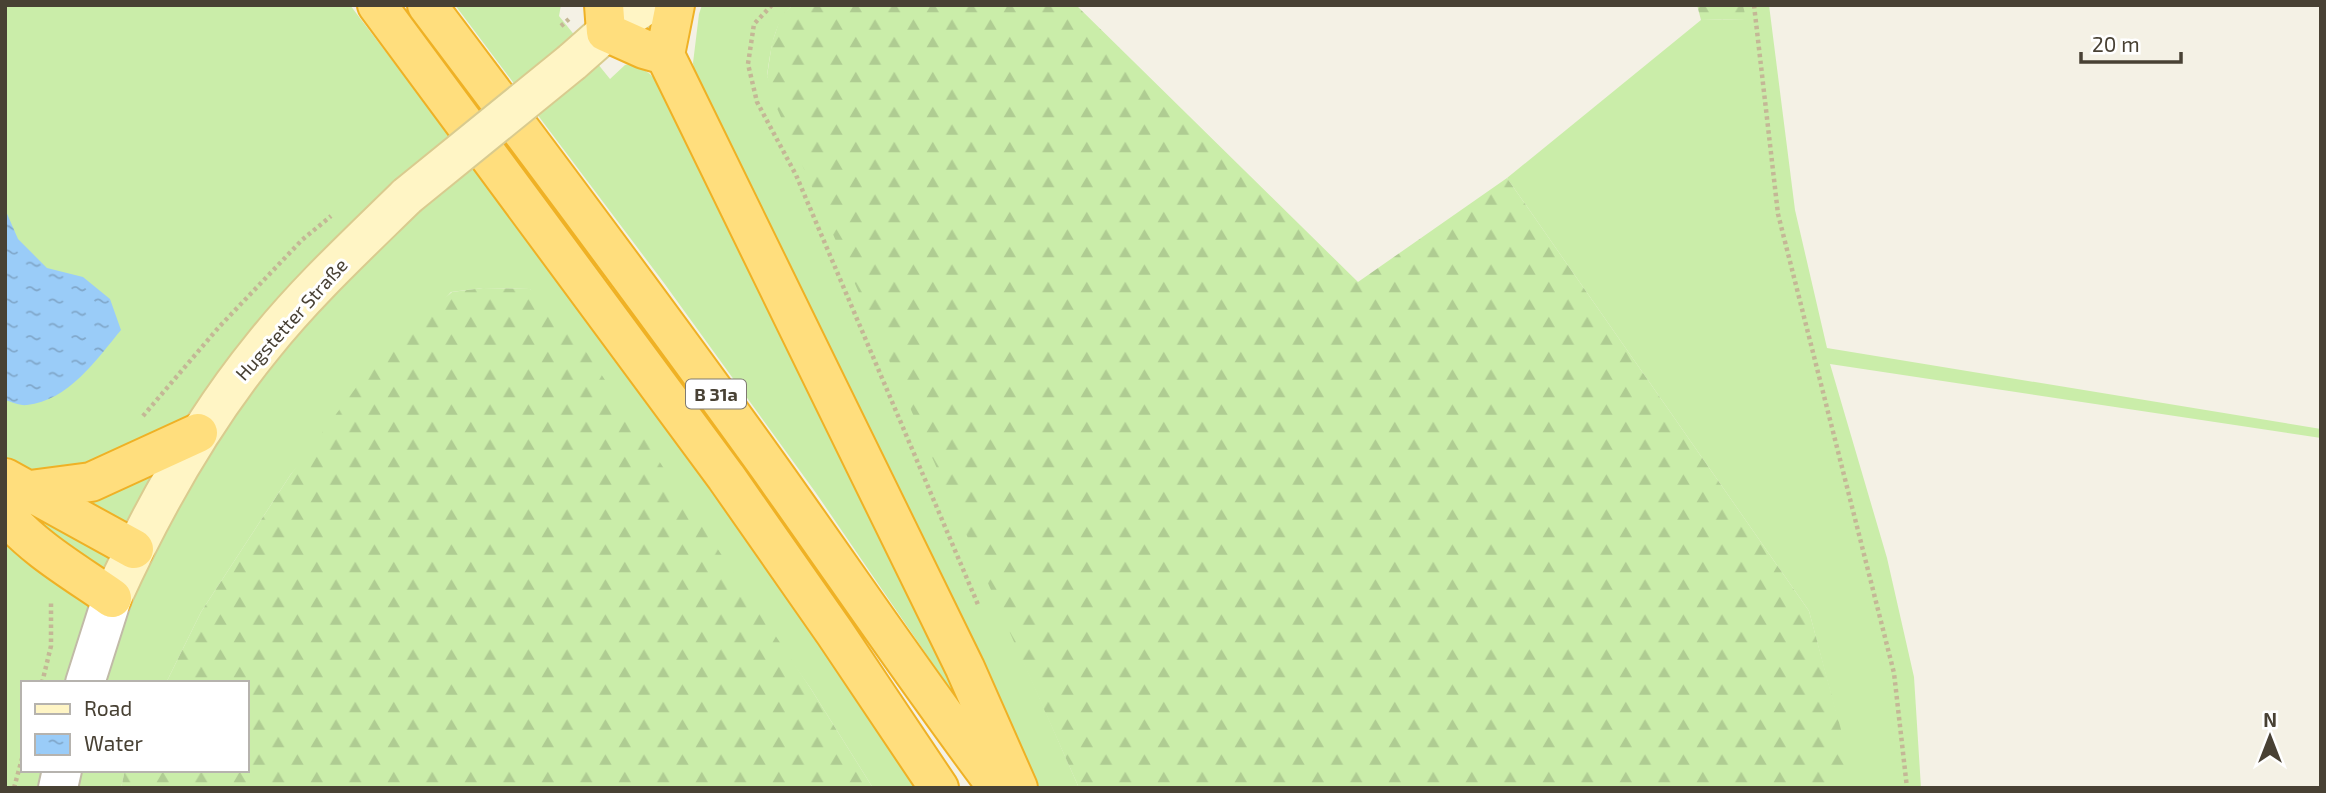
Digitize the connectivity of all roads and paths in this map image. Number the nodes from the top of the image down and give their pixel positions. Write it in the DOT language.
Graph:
graph roads {
  1 [pos="377,5"];
  2 [pos="427,5"];
  3 [pos="646,5"];
  4 [pos="675,5"];
  5 [pos="772,5"];
  6 [pos="1754,5"];
  7 [pos="592,37"];
  8 [pos="666,55"];
  9 [pos="198,433"];
  10 [pos="13,494"];
  11 [pos="134,549"];
  12 [pos="112,598"];
  13 [pos="979,607"];
  14 [pos="86,681"];
  15 [pos="21,762"];
  16 [pos="14,788"];
  17 [pos="939,788"];
  18 [pos="998,788"];
  19 [pos="1018,788"];
  20 [pos="1907,788"];
  1 -- 17 [label="highway, B 31a"];
  2 -- 18 [label="highway, B 31a"];
  3 -- 7 [label="main road, Hugstetter Straße"];
  4 -- 8 [label="highway"];
  5 -- 13 [label="path"];
  6 -- 20 [label="path"];
  7 -- 8 [label="highway"];
  7 -- 9 [label="main road, Hugstetter Straße, bridge"];
  8 -- 19 [label="highway"];
  9 -- 10 [label="highway"];
  9 -- 11 [label="main road, Hugstetter Straße"];
  10 -- 11 [label="highway"];
  10 -- 12 [label="highway"];
  11 -- 12 [label="main road, Hugstetter Straße"];
  12 -- 14 [label="street, Hugstetter Straße"];
  15 -- 16 [label="path"];
}
